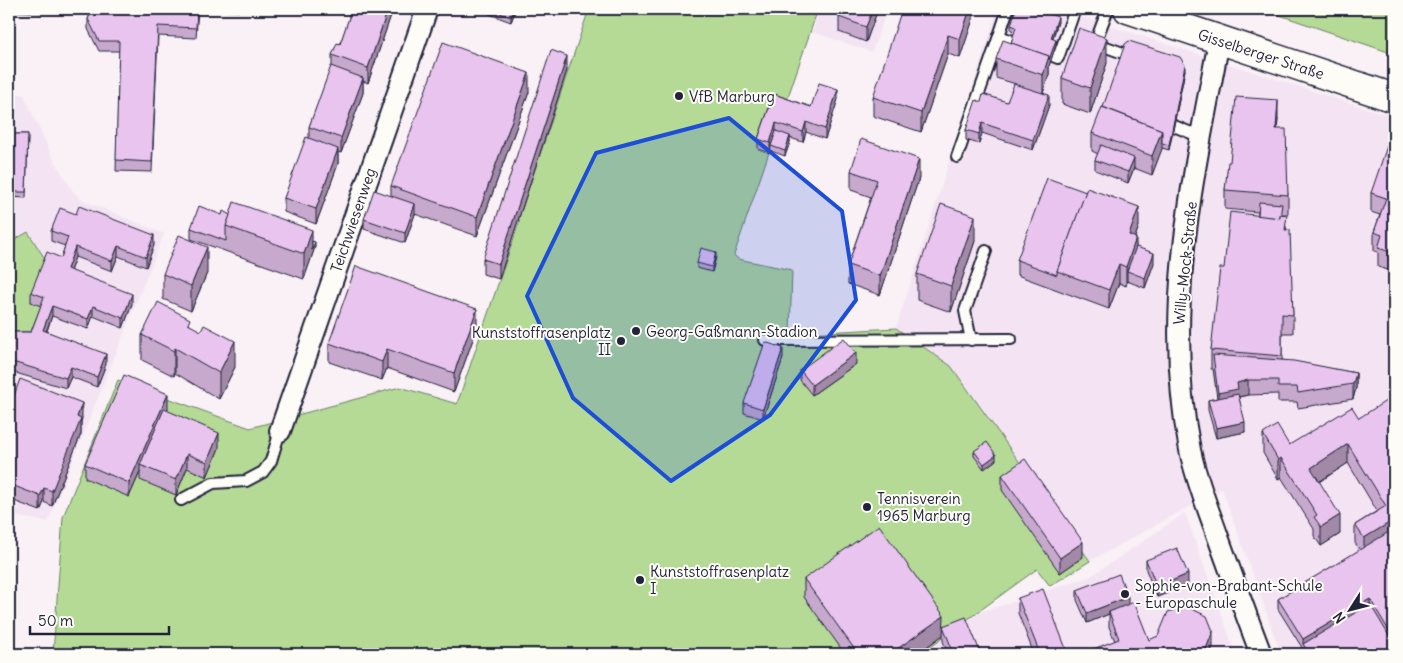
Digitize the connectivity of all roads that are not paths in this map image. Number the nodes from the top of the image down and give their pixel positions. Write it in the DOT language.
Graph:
graph roads {
  1 [pos="427,9"];
  2 [pos="1008,9"];
  3 [pos="1075,9"];
  4 [pos="1108,9"];
  5 [pos="1128,9"];
  6 [pos="999,36"];
  7 [pos="1013,41"];
  8 [pos="1219,41"];
  9 [pos="1123,53"];
  10 [pos="1053,56"];
  11 [pos="1394,98"];
  12 [pos="1174,126"];
  13 [pos="1201,137"];
  14 [pos="957,157"];
  15 [pos="986,251"];
  16 [pos="1011,339"];
  17 [pos="765,340"];
  18 [pos="971,340"];
  19 [pos="280,431"];
  20 [pos="181,500"];
  21 [pos="1261,654"];
  1 -- 19 [label="street, Teichwiesenweg"];
  2 -- 6 [label="lane"];
  3 -- 10 [label="lane"];
  4 -- 9 [label="lane"];
  5 -- 8 [label="main road, Gisselberger Straße"];
  6 -- 7 [label="lane"];
  6 -- 14 [label="lane"];
  8 -- 11 [label="main road, Gisselberger Straße"];
  8 -- 13 [label="street, Willy-Mock-Straße"];
  12 -- 13 [label="lane"];
  13 -- 21 [label="street, Willy-Mock-Straße"];
  15 -- 18 [label="lane"];
  16 -- 18 [label="lane"];
  17 -- 18 [label="lane"];
  19 -- 20 [label="lane"];
}
